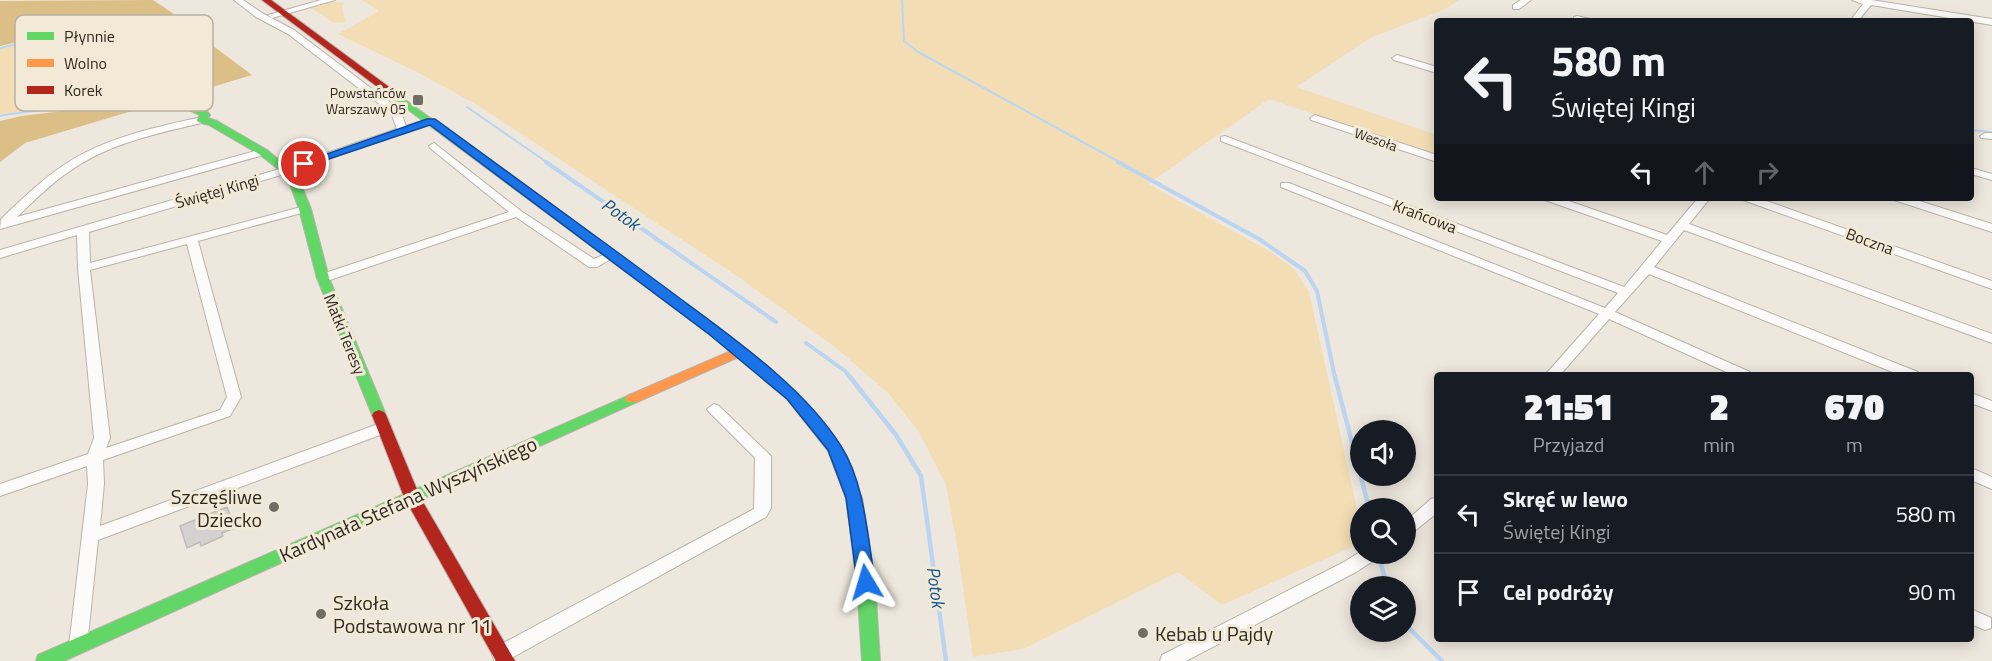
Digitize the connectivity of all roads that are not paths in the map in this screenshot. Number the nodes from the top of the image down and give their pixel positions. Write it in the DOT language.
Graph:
graph roads {
  1 [pos="238,0"];
  2 [pos="266,0"];
  3 [pos="331,0"];
  4 [pos="1527,0"];
  5 [pos="1856,0"];
  6 [pos="1869,2"];
  7 [pos="1516,7"];
  8 [pos="283,12"];
  9 [pos="264,18"];
  10 [pos="1856,18"];
  11 [pos="1967,18"];
  12 [pos="1974,19"];
  13 [pos="1992,22"];
  14 [pos="1397,58"];
  15 [pos="1434,69"];
  16 [pos="201,111"];
  17 [pos="1315,118"];
  18 [pos="202,120"];
  19 [pos="431,121"];
  20 [pos="402,130"];
  21 [pos="1225,139"];
  22 [pos="434,146"];
  23 [pos="262,152"];
  24 [pos="1434,158"];
  25 [pos="287,170"];
  26 [pos="1974,172"];
  27 [pos="1992,177"];
  28 [pos="1285,185"];
  29 [pos="1558,201"];
  30 [pos="1698,201"];
  31 [pos="1756,201"];
  32 [pos="1907,201"];
  33 [pos="305,209"];
  34 [pos="517,213"];
  35 [pos="1,224"];
  36 [pos="1682,225"];
  37 [pos="1992,228"];
  38 [pos="83,230"];
  39 [pos="191,238"];
  40 [pos="1670,240"];
  41 [pos="0,254"];
  42 [pos="612,255"];
  43 [pos="84,268"];
  44 [pos="1646,268"];
  45 [pos="323,278"];
  46 [pos="1992,285"];
  47 [pos="1626,292"];
  48 [pos="1607,313"];
  49 [pos="1992,339"];
  50 [pos="738,352"];
  51 [pos="1555,372"];
  52 [pos="1738,372"];
  53 [pos="1906,372"];
  54 [pos="1974,399"];
  55 [pos="1992,406"];
  56 [pos="714,409"];
  57 [pos="383,428"];
  58 [pos="95,457"];
  59 [pos="1974,475"];
  60 [pos="1992,483"];
  61 [pos="0,490"];
  62 [pos="412,497"];
  63 [pos="1434,506"];
  64 [pos="1416,522"];
  65 [pos="90,536"];
  66 [pos="1355,564"];
  67 [pos="78,646"];
  68 [pos="504,658"];
  69 [pos="45,661"];
  70 [pos="871,661"];
  71 [pos="1169,661"];
  1 -- 9 [label="street"];
  2 -- 8 [label="street"];
  3 -- 8 [label="street"];
  4 -- 7 [label="street"];
  5 -- 6 [label="street"];
  6 -- 10 [label="street"];
  6 -- 11 [label="street"];
  8 -- 9 [label="street"];
  8 -- 19 [label="street"];
  9 -- 20 [label="street"];
  12 -- 13 [label="street"];
  14 -- 15 [label="street"];
  16 -- 18 [label="street"];
  17 -- 24 [label="street, Wesoła"];
  18 -- 23 [label="street"];
  18 -- 35 [label="street"];
  19 -- 20 [label="street, Świętej Kingi"];
  19 -- 42 [label="street"];
  20 -- 25 [label="street, Świętej Kingi"];
  21 -- 47 [label="street, Krańcowa"];
  22 -- 34 [label="street"];
  23 -- 25 [label="street"];
  23 -- 35 [label="street"];
  25 -- 33 [label="street, Matki Teresy"];
  25 -- 38 [label="street, Świętej Kingi"];
  26 -- 27 [label="street"];
  28 -- 48 [label="street"];
  29 -- 40 [label="street"];
  30 -- 36 [label="street"];
  31 -- 46 [label="street, Boczna"];
  32 -- 37 [label="street"];
  33 -- 39 [label="street"];
  33 -- 45 [label="street, Matki Teresy"];
  34 -- 42 [label="street"];
  34 -- 45 [label="street"];
  36 -- 40 [label="street"];
  36 -- 49 [label="street"];
  38 -- 41 [label="street, Świętej Kingi"];
  38 -- 43 [label="street"];
  39 -- 43 [label="street"];
  39 -- 58 [label="street"];
  40 -- 44 [label="street"];
  42 -- 50 [label="street"];
  43 -- 58 [label="street"];
  44 -- 47 [label="street"];
  44 -- 53 [label="street"];
  45 -- 57 [label="street, Matki Teresy"];
  47 -- 48 [label="street"];
  48 -- 51 [label="street"];
  48 -- 52 [label="street"];
  50 -- 62 [label="street, Kardynała Stefana Wyszyńskiego"];
  50 -- 70 [label="street"];
  54 -- 55 [label="street"];
  56 -- 68 [label="street"];
  57 -- 62 [label="street, Matki Teresy"];
  57 -- 65 [label="street"];
  58 -- 61 [label="street"];
  58 -- 65 [label="street"];
  59 -- 60 [label="street"];
  62 -- 67 [label="street, Kardynała Stefana Wyszyńskiego"];
  62 -- 68 [label="street, Matki Teresy"];
  63 -- 64 [label="street"];
  65 -- 67 [label="street"];
  66 -- 71 [label="street"];
  67 -- 69 [label="street, Kardynała Stefana Wyszyńskiego"];
}
